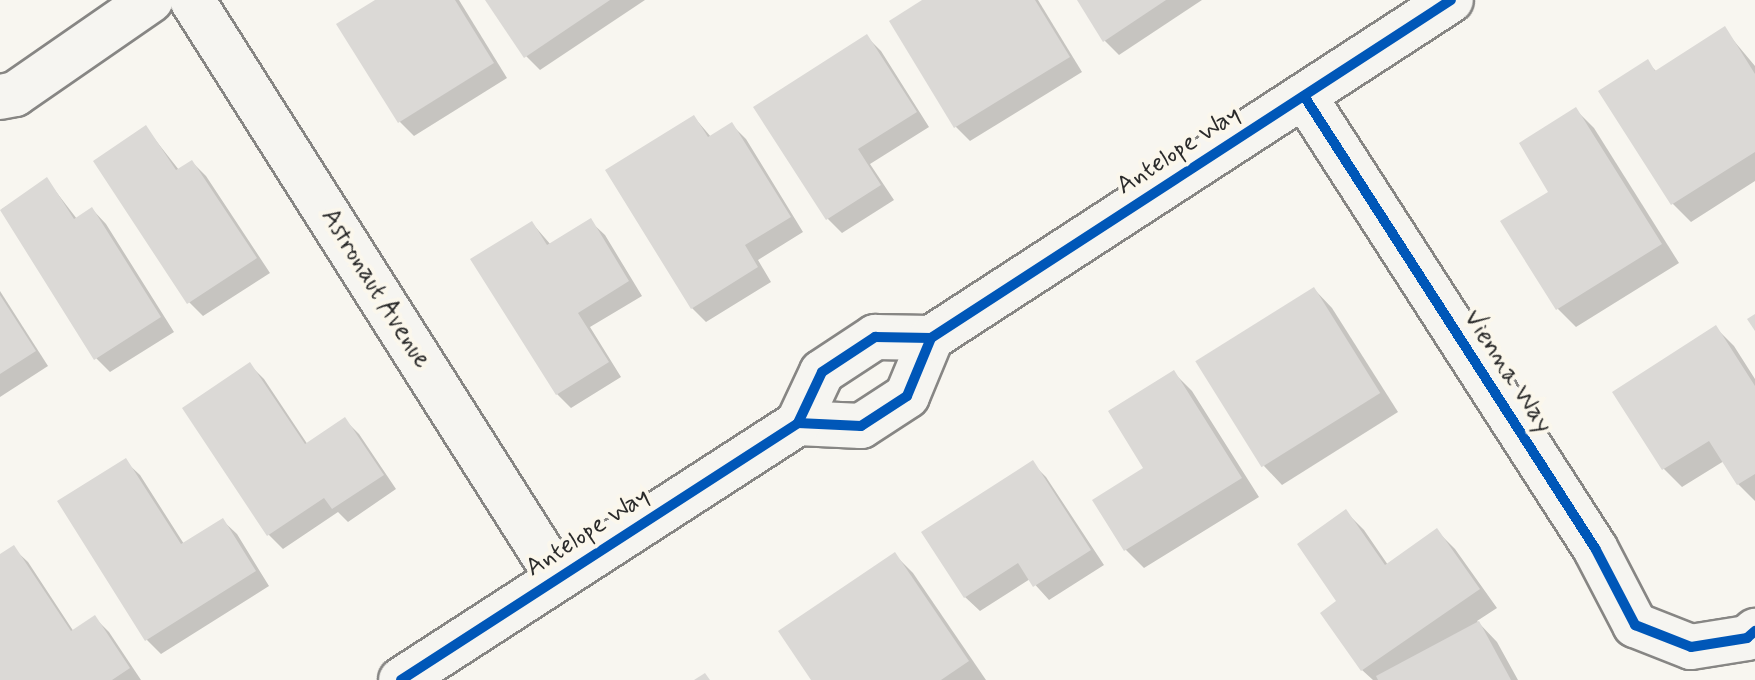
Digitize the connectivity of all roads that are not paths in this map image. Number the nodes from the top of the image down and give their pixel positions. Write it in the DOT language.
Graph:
graph roads {
  1 [pos="151,0"];
  2 [pos="192,0"];
  3 [pos="1451,0"];
  4 [pos="1304,96"];
  5 [pos="0,97"];
  6 [pos="931,338"];
  7 [pos="798,423"];
  8 [pos="558,578"];
  9 [pos="1755,631"];
  10 [pos="401,680"];
  1 -- 5 [label="street"];
  2 -- 8 [label="street, Astronaut Avenue"];
  3 -- 4 [label="street, Antelope Way"];
  4 -- 6 [label="street, Antelope Way"];
  4 -- 9 [label="street, Vienna Way"];
  6 -- 7 [label="street"];
  6 -- 7 [label="street"];
  7 -- 8 [label="street, Antelope Way"];
  8 -- 10 [label="street, Antelope Way"];
}
